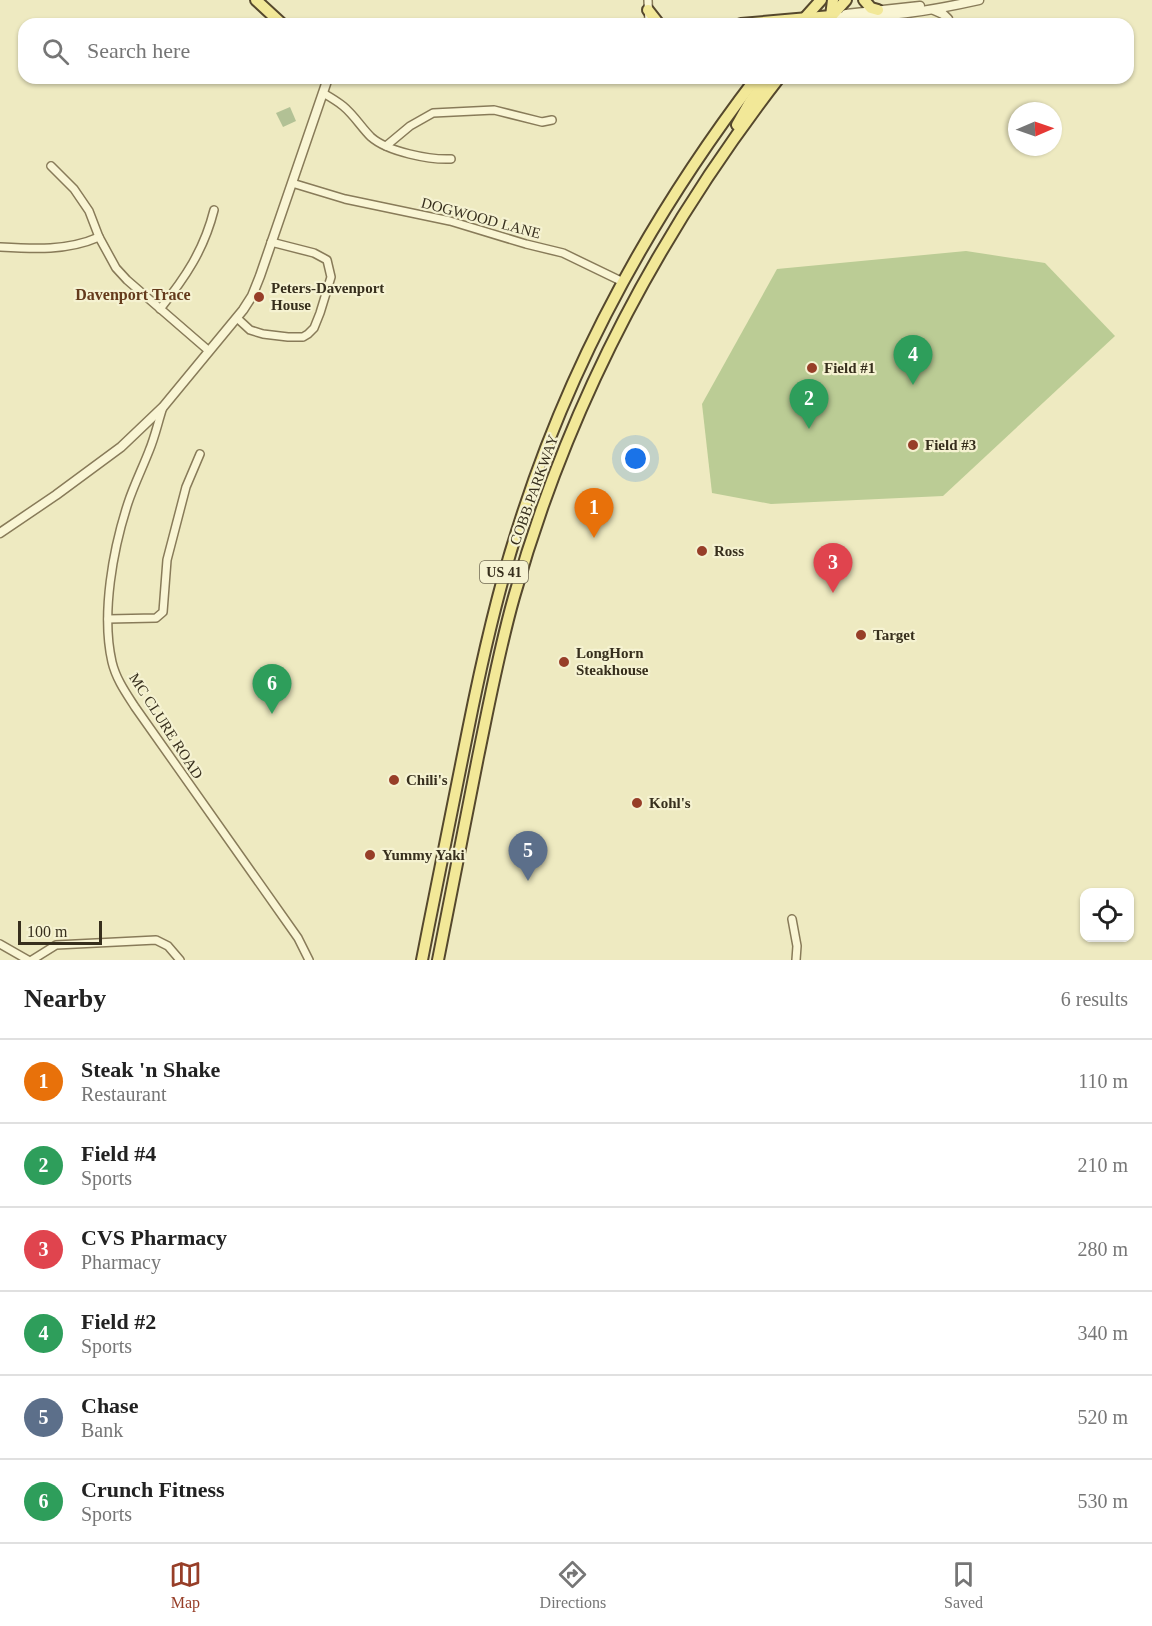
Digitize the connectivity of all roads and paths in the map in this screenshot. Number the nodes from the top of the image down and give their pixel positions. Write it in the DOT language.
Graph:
graph roads {
  1 [pos="256,0"];
  2 [pos="820,0"];
  3 [pos="833,0"];
  4 [pos="846,0"];
  5 [pos="864,0"];
  6 [pos="979,0"];
  7 [pos="648,5"];
  8 [pos="947,6"];
  9 [pos="878,10"];
  10 [pos="933,10"];
  11 [pos="276,18"];
  12 [pos="656,18"];
  13 [pos="806,18"];
  14 [pos="828,18"];
  15 [pos="830,18"];
  16 [pos="838,18"];
  17 [pos="858,18"];
  18 [pos="947,18"];
  19 [pos="326,84"];
  20 [pos="752,84"];
  21 [pos="763,84"];
  22 [pos="775,84"];
  23 [pos="323,93"];
  24 [pos="552,120"];
  25 [pos="386,146"];
  26 [pos="725,152"];
  27 [pos="451,159"];
  28 [pos="51,166"];
  29 [pos="292,183"];
  30 [pos="214,210"];
  31 [pos="99,237"];
  32 [pos="271,242"];
  33 [pos="0,247"];
  34 [pos="623,282"];
  35 [pos="160,309"];
  36 [pos="237,318"];
  37 [pos="209,351"];
  38 [pos="163,407"];
  39 [pos="200,454"];
  40 [pos="0,533"];
  41 [pos="108,619"];
  42 [pos="792,919"];
  43 [pos="0,944"];
  44 [pos="30,960"];
  45 [pos="180,960"];
  46 [pos="309,960"];
  47 [pos="422,960"];
  48 [pos="438,960"];
  49 [pos="796,960"];
  1 -- 11 [label="main road"];
  2 -- 13 [label="main road"];
  3 -- 14 [label="main road"];
  4 -- 15 [label="main road"];
  5 -- 9 [label="main road"];
  6 -- 8 [label="street"];
  7 -- 12 [label="main road"];
  8 -- 9 [label="street"];
  8 -- 10 [label="street"];
  9 -- 16 [label="street"];
  10 -- 17 [label="street"];
  10 -- 18 [label="street"];
  19 -- 23 [label="street"];
  20 -- 34 [label="main road, COBB PARKWAY / US 41"];
  21 -- 26 [label="main road"];
  22 -- 26 [label="main road, COBB PARKWAY / US 41"];
  23 -- 25 [label="street"];
  23 -- 29 [label="street"];
  24 -- 25 [label="street"];
  25 -- 27 [label="street"];
  26 -- 48 [label="main road, COBB PARKWAY / US 41"];
  28 -- 31 [label="street"];
  29 -- 32 [label="street"];
  29 -- 34 [label="street, DOGWOOD LANE"];
  30 -- 35 [label="street"];
  31 -- 33 [label="street"];
  31 -- 35 [label="street"];
  32 -- 36 [label="street"];
  32 -- 36 [label="street"];
  34 -- 47 [label="main road, COBB PARKWAY / US 41"];
  35 -- 37 [label="street"];
  36 -- 37 [label="street"];
  37 -- 38 [label="street"];
  38 -- 40 [label="street"];
  38 -- 41 [label="street, MC CLURE ROAD"];
  39 -- 41 [label="street"];
  41 -- 46 [label="street, MC CLURE ROAD"];
  42 -- 49 [label="street"];
  43 -- 44 [label="street"];
  44 -- 45 [label="street"];
}
